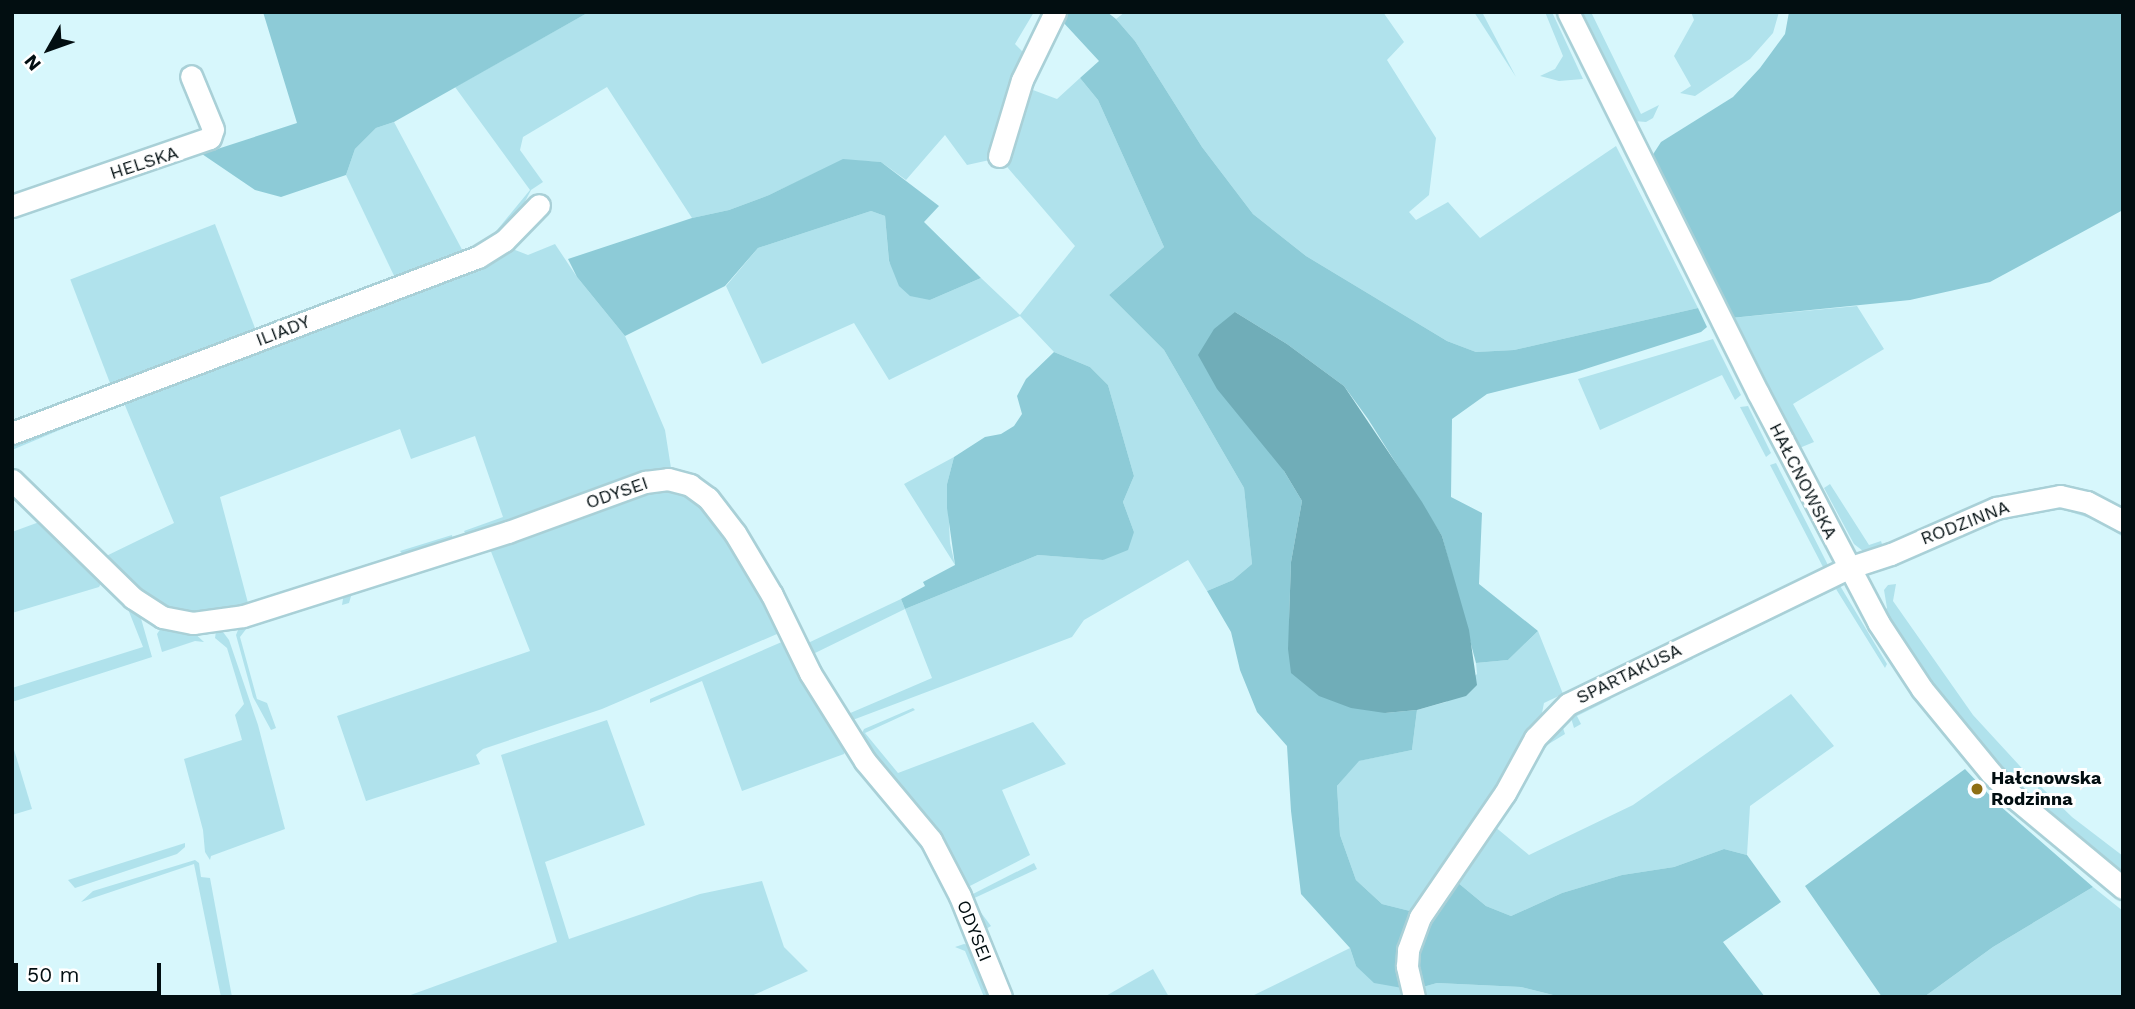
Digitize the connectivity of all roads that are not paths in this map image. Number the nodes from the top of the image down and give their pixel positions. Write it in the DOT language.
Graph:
graph roads {
  1 [pos="1055,12"];
  2 [pos="1568,12"];
  3 [pos="191,76"];
  4 [pos="999,156"];
  5 [pos="539,205"];
  6 [pos="12,206"];
  7 [pos="12,433"];
  8 [pos="12,480"];
  9 [pos="2123,521"];
  10 [pos="1849,568"];
  11 [pos="2123,888"];
  12 [pos="1001,997"];
  13 [pos="1414,997"];
  1 -- 4 [label="street"];
  2 -- 10 [label="street, HAŁCNOWSKA"];
  3 -- 6 [label="street, HELSKA"];
  5 -- 7 [label="street, ILIADY"];
  8 -- 12 [label="street, ODYSEI"];
  9 -- 10 [label="street, RODZINNA"];
  10 -- 11 [label="street, HAŁCNOWSKA"];
  10 -- 13 [label="street, SPARTAKUSA"];
}
